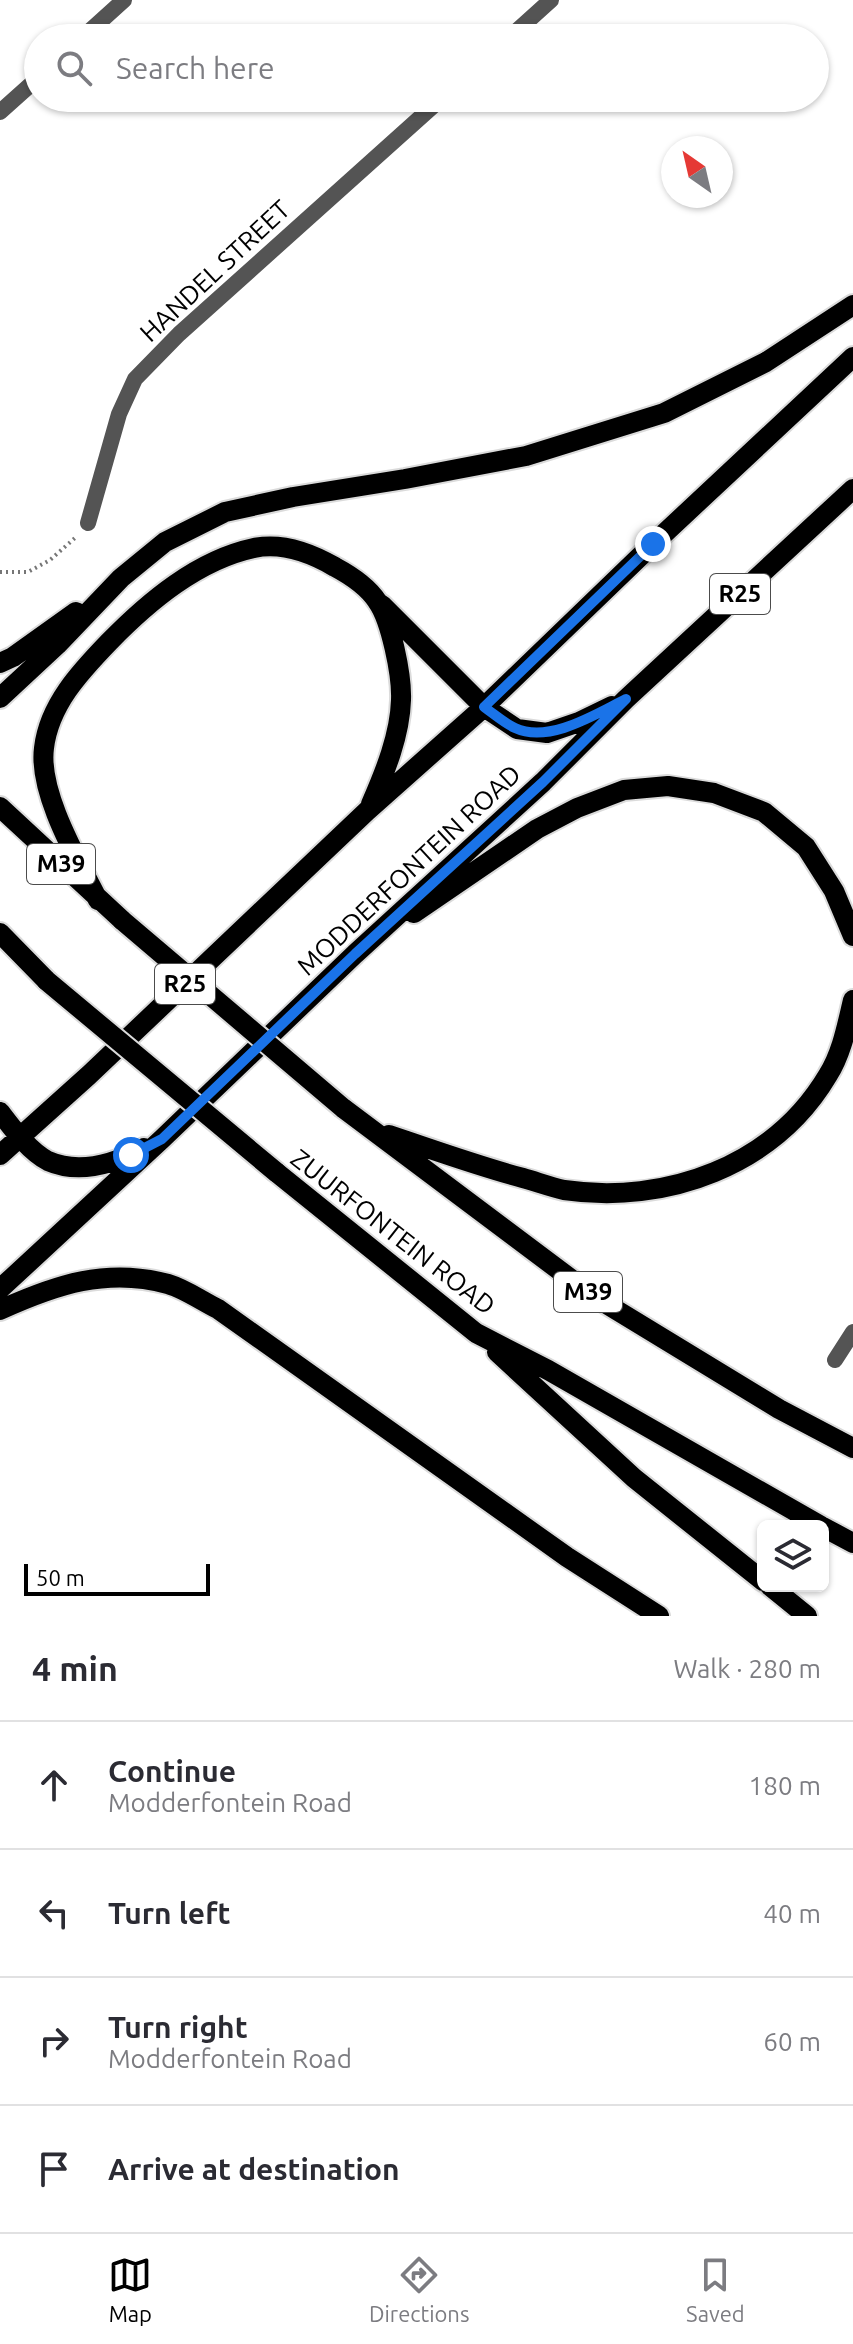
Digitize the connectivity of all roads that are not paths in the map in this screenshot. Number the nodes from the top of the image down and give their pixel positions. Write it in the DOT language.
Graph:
graph roads {
  1 [pos="124,0"];
  2 [pos="551,0"];
  3 [pos="97,24"];
  4 [pos="524,24"];
  5 [pos="24,91"];
  6 [pos="0,112"];
  7 [pos="426,112"];
  8 [pos="853,305"];
  9 [pos="853,357"];
  10 [pos="853,489"];
  11 [pos="88,523"];
  12 [pos="121,578"];
  13 [pos="378,602"];
  14 [pos="0,663"];
  15 [pos="0,698"];
  16 [pos="626,699"];
  17 [pos="484,707"];
  18 [pos="0,807"];
  19 [pos="367,811"];
  20 [pos="98,900"];
  21 [pos="0,933"];
  22 [pos="853,936"];
  23 [pos="355,954"];
  24 [pos="853,1000"];
  25 [pos="0,1112"];
  26 [pos="374,1130"];
  27 [pos="20,1137"];
  28 [pos="162,1139"];
  29 [pos="0,1155"];
  30 [pos="0,1289"];
  31 [pos="0,1310"];
  32 [pos="853,1332"];
  33 [pos="476,1333"];
  34 [pos="835,1360"];
  35 [pos="853,1448"];
  36 [pos="810,1520"];
  37 [pos="829,1531"];
  38 [pos="853,1543"];
  39 [pos="757,1576"];
  40 [pos="777,1592"];
  41 [pos="659,1616"];
  42 [pos="807,1616"];
  1 -- 3 [label="street"];
  2 -- 4 [label="street"];
  5 -- 6 [label="street"];
  7 -- 11 [label="street, HANDEL STREET"];
  8 -- 12 [label="main road"];
  9 -- 17 [label="main road, R25"];
  10 -- 16 [label="main road, MODDERFONTEIN ROAD / R25"];
  12 -- 14 [label="main road"];
  12 -- 15 [label="main road"];
  13 -- 17 [label="main road"];
  13 -- 19 [label="main road"];
  13 -- 20 [label="main road"];
  16 -- 17 [label="main road"];
  16 -- 23 [label="main road, MODDERFONTEIN ROAD / R25"];
  17 -- 19 [label="main road, R25"];
  18 -- 20 [label="main road, M39"];
  19 -- 27 [label="main road, R25"];
  20 -- 26 [label="main road, M39, bridge"];
  21 -- 33 [label="main road, ZUURFONTEIN ROAD, bridge"];
  22 -- 23 [label="main road"];
  23 -- 28 [label="main road, MODDERFONTEIN ROAD / R25"];
  24 -- 26 [label="main road"];
  25 -- 27 [label="main road"];
  26 -- 35 [label="main road, M39"];
  27 -- 28 [label="main road"];
  27 -- 29 [label="main road, R25"];
  28 -- 30 [label="main road, MODDERFONTEIN ROAD / R25"];
  31 -- 41 [label="main road"];
  32 -- 34 [label="street"];
  33 -- 36 [label="main road, ZUURFONTEIN ROAD"];
  33 -- 39 [label="main road"];
  37 -- 38 [label="main road, ZUURFONTEIN ROAD"];
  40 -- 42 [label="main road"];
}
